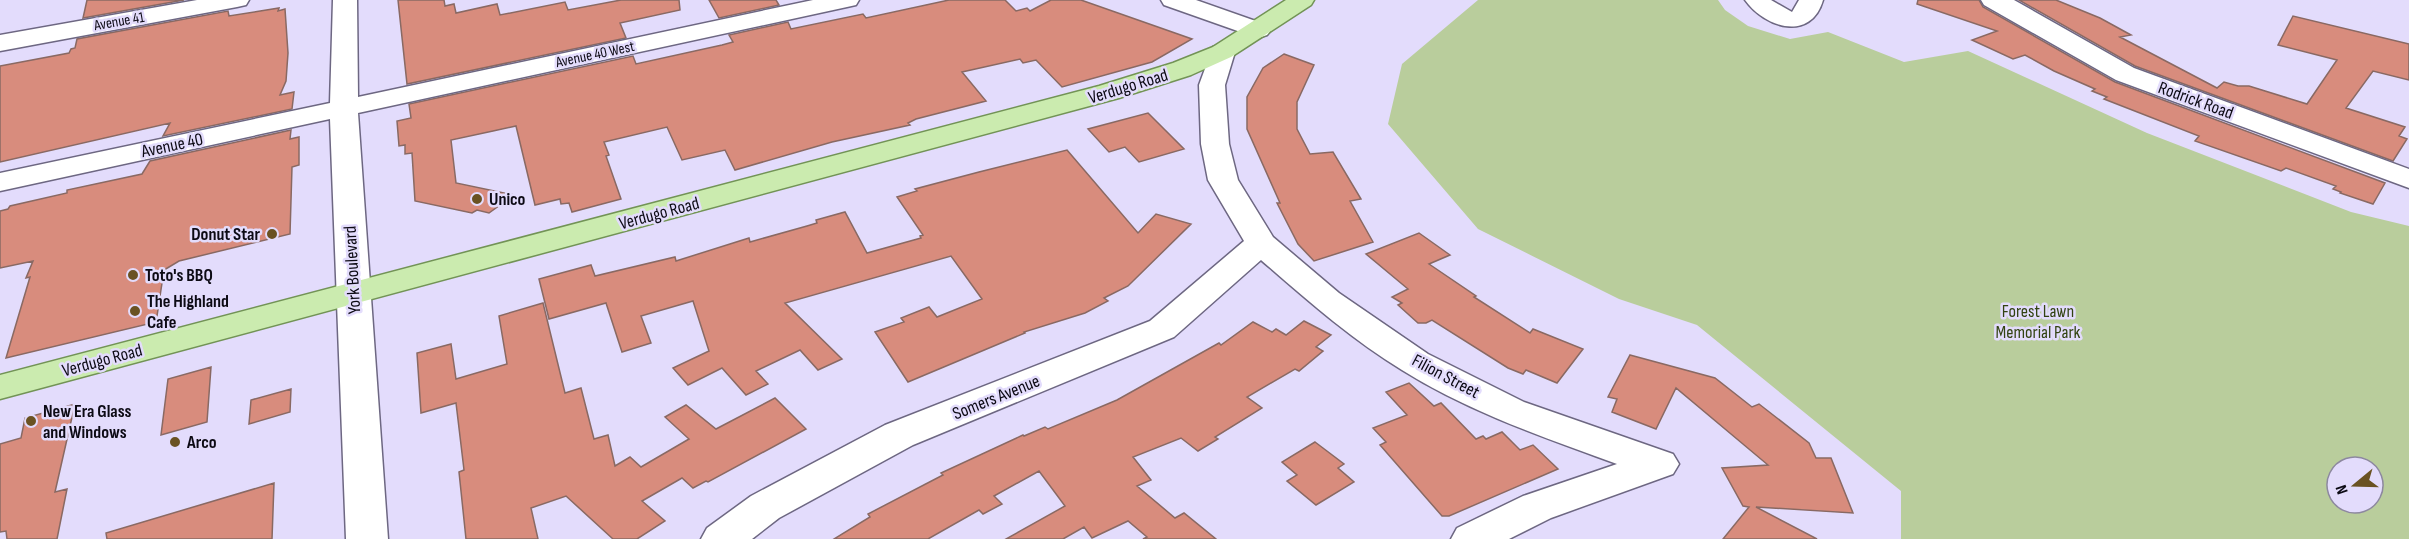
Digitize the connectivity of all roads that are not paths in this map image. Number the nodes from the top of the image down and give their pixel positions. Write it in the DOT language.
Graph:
graph roads {
  1 [pos="237,0"];
  2 [pos="345,0"];
  3 [pos="847,0"];
  4 [pos="1173,0"];
  5 [pos="1302,0"];
  6 [pos="1757,0"];
  7 [pos="1811,0"];
  8 [pos="1992,0"];
  9 [pos="1258,30"];
  10 [pos="0,43"];
  11 [pos="1221,52"];
  12 [pos="344,108"];
  13 [pos="2409,179"];
  14 [pos="0,182"];
  15 [pos="1261,243"];
  16 [pos="352,294"];
  17 [pos="0,387"];
  18 [pos="367,539"];
  19 [pos="722,539"];
  20 [pos="1472,539"];
  1 -- 10 [label="street, Avenue 41"];
  2 -- 12 [label="street, York Boulevard"];
  3 -- 12 [label="street, Avenue 40 West"];
  4 -- 9 [label="street"];
  5 -- 9 [label="main road, Verdugo Road"];
  6 -- 7 [label="street"];
  8 -- 13 [label="street, Rodrick Road"];
  9 -- 11 [label="main road, Verdugo Road"];
  11 -- 15 [label="street, Filion Street"];
  11 -- 16 [label="main road, Verdugo Road"];
  12 -- 14 [label="street, Avenue 40"];
  12 -- 16 [label="street, York Boulevard"];
  15 -- 19 [label="street, Somers Avenue"];
  15 -- 20 [label="street, Filion Street"];
  16 -- 17 [label="main road, Verdugo Road"];
  16 -- 18 [label="street, York Boulevard"];
}
